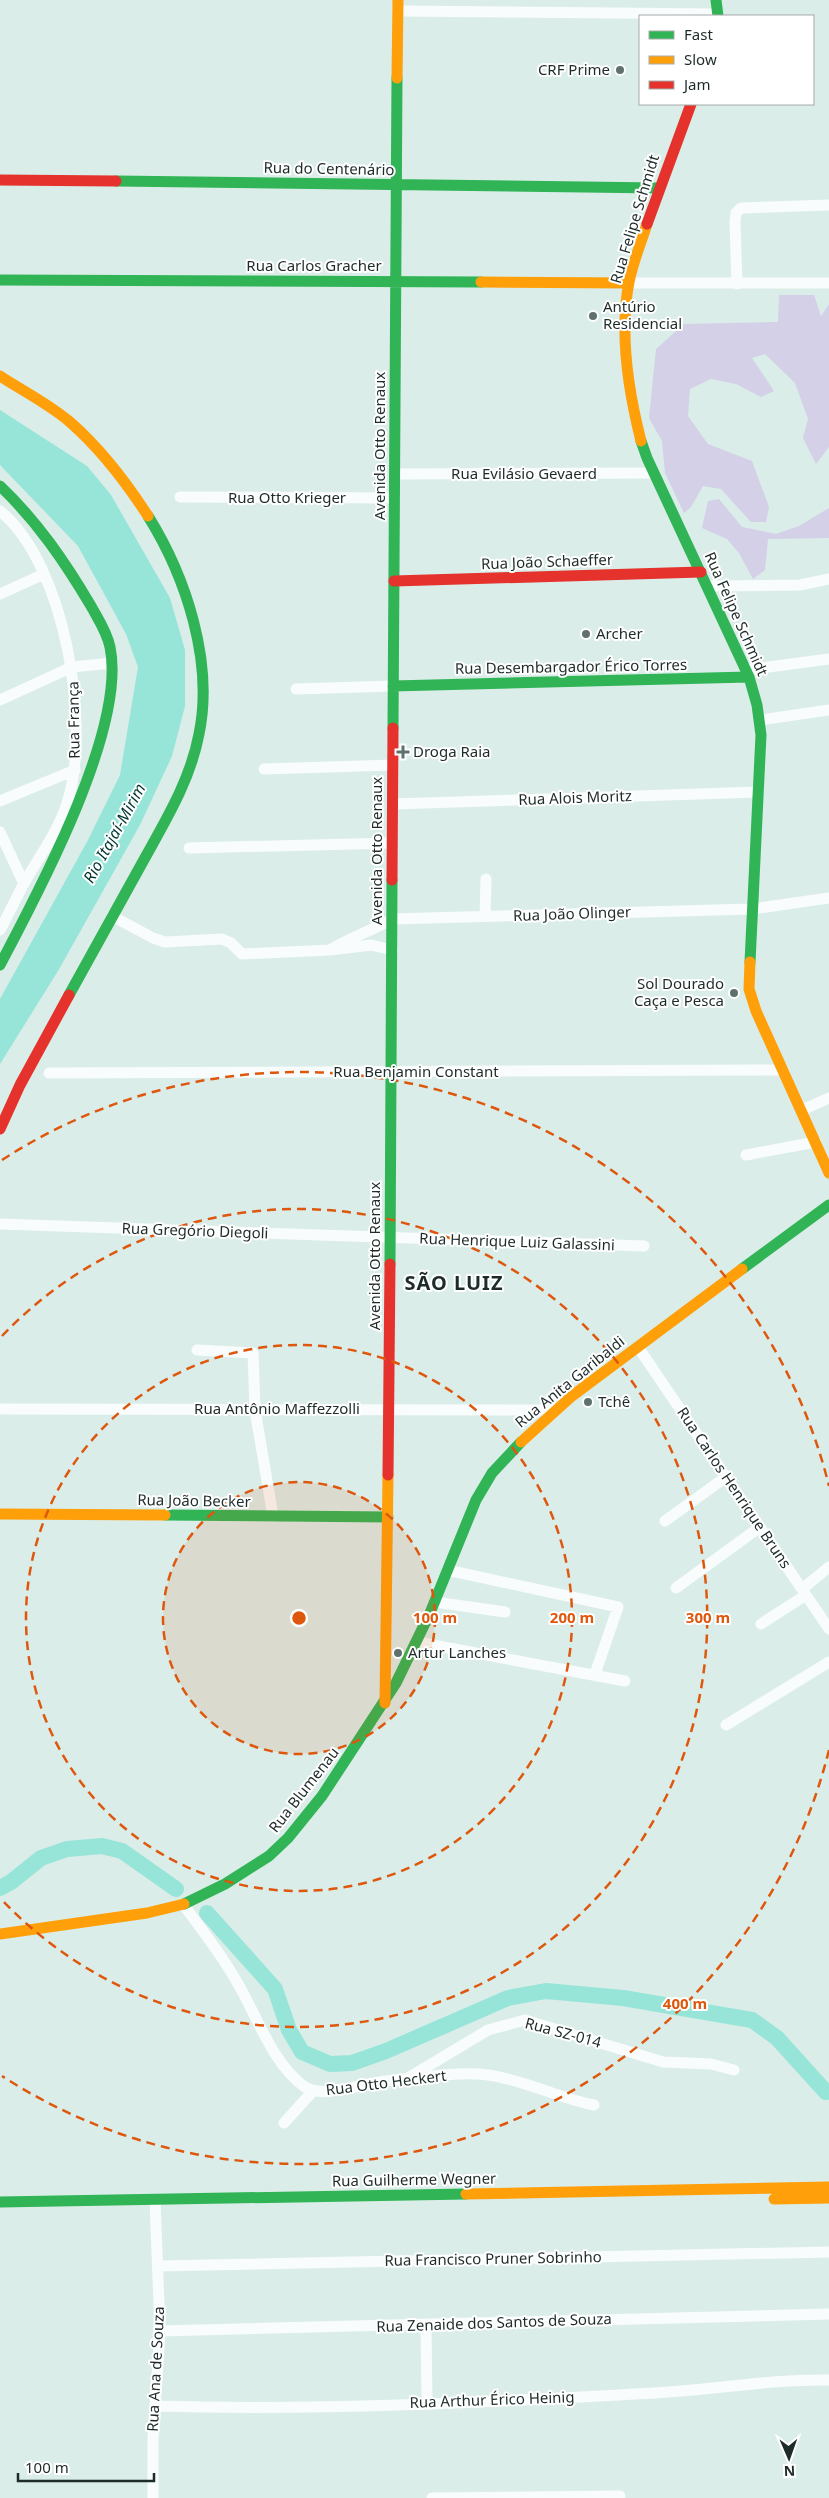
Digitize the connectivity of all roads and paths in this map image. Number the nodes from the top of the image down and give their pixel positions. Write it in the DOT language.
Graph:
graph roads {
  1 [pos="716,0"];
  2 [pos="398,6"];
  3 [pos="718,15"];
  4 [pos="691,105"];
  5 [pos="0,180"];
  6 [pos="396,185"];
  7 [pos="659,188"];
  8 [pos="829,205"];
  9 [pos="0,280"];
  10 [pos="396,282"];
  11 [pos="629,283"];
  12 [pos="829,283"];
  13 [pos="737,284"];
  14 [pos="0,364"];
  15 [pos="0,376"];
  16 [pos="40,401"];
  17 [pos="654,473"];
  18 [pos="395,474"];
  19 [pos="0,486"];
  20 [pos="180,498"];
  21 [pos="394,498"];
  22 [pos="0,511"];
  23 [pos="701,572"];
  24 [pos="44,574"];
  25 [pos="829,579"];
  26 [pos="394,581"];
  27 [pos="707,586"];
  28 [pos="0,594"];
  29 [pos="829,659"];
  30 [pos="112,663"];
  31 [pos="72,667"];
  32 [pos="748,674"];
  33 [pos="393,686"];
  34 [pos="296,689"];
  35 [pos="0,700"];
  36 [pos="829,710"];
  37 [pos="760,720"];
  38 [pos="393,765"];
  39 [pos="264,769"];
  40 [pos="75,770"];
  41 [pos="758,792"];
  42 [pos="0,801"];
  43 [pos="393,804"];
  44 [pos="0,832"];
  45 [pos="392,843"];
  46 [pos="189,848"];
  47 [pos="486,879"];
  48 [pos="24,884"];
  49 [pos="829,898"];
  50 [pos="752,909"];
  51 [pos="112,916"];
  52 [pos="485,916"];
  53 [pos="392,919"];
  54 [pos="0,930"];
  55 [pos="330,950"];
  56 [pos="392,950"];
  57 [pos="0,965"];
  58 [pos="784,1070"];
  59 [pos="391,1072"];
  60 [pos="49,1073"];
  61 [pos="829,1098"];
  62 [pos="802,1110"];
  63 [pos="0,1129"];
  64 [pos="822,1147"];
  65 [pos="746,1156"];
  66 [pos="829,1173"];
  67 [pos="829,1205"];
  68 [pos="0,1224"];
  69 [pos="390,1238"];
  70 [pos="644,1246"];
  71 [pos="638,1347"];
  72 [pos="197,1350"];
  73 [pos="0,1409"];
  74 [pos="389,1409"];
  75 [pos="255,1410"];
  76 [pos="555,1410"];
  77 [pos="726,1477"];
  78 [pos="0,1514"];
  79 [pos="274,1516"];
  80 [pos="388,1517"];
  81 [pos="665,1521"];
  82 [pos="760,1527"];
  83 [pos="829,1567"];
  84 [pos="447,1570"];
  85 [pos="676,1588"];
  86 [pos="804,1592"];
  87 [pos="435,1602"];
  88 [pos="505,1612"];
  89 [pos="761,1624"];
  90 [pos="829,1629"];
  91 [pos="417,1642"];
  92 [pos="385,1661"];
  93 [pos="407,1662"];
  94 [pos="829,1662"];
  95 [pos="595,1674"];
  96 [pos="624,1681"];
  97 [pos="384,1703"];
  98 [pos="726,1725"];
  99 [pos="183,1904"];
  100 [pos="0,1934"];
  101 [pos="734,2070"];
  102 [pos="404,2080"];
  103 [pos="313,2090"];
  104 [pos="594,2105"];
  105 [pos="284,2123"];
  106 [pos="829,2187"];
  107 [pos="747,2194"];
  108 [pos="829,2198"];
  109 [pos="0,2202"];
  110 [pos="155,2205"];
  111 [pos="0,2212"];
  112 [pos="829,2252"];
  113 [pos="158,2266"];
  114 [pos="829,2314"];
  115 [pos="426,2326"];
  116 [pos="160,2331"];
  117 [pos="829,2380"];
  118 [pos="427,2403"];
  119 [pos="155,2406"];
  120 [pos="620,2496"];
  121 [pos="153,2498"];
  122 [pos="432,2498"];
  1 -- 3 [label="main road"];
  2 -- 3 [label="street"];
  2 -- 6 [label="main road, Avenida Otto Renaux"];
  4 -- 7 [label="main road, Rua Felipe Schmidt"];
  5 -- 6 [label="main road, Rua do Centenário"];
  6 -- 7 [label="main road, Rua do Centenário"];
  6 -- 10 [label="main road, Avenida Otto Renaux"];
  7 -- 11 [label="main road, Rua Felipe Schmidt"];
  8 -- 13 [label="street"];
  9 -- 10 [label="main road, Rua Carlos Gracher"];
  10 -- 11 [label="main road, Rua Carlos Gracher"];
  10 -- 18 [label="main road, Avenida Otto Renaux"];
  11 -- 13 [label="street"];
  11 -- 17 [label="main road, Rua Felipe Schmidt"];
  12 -- 13 [label="street"];
  14 -- 16 [label="main road"];
  15 -- 16 [label="main road"];
  16 -- 51 [label="main road"];
  17 -- 18 [label="street, Rua Evilásio Gevaerd"];
  17 -- 23 [label="main road, Rua Felipe Schmidt"];
  18 -- 21 [label="main road, Avenida Otto Renaux"];
  19 -- 30 [label="main road"];
  20 -- 21 [label="street, Rua Otto Krieger"];
  21 -- 26 [label="main road, Avenida Otto Renaux"];
  22 -- 24 [label="street, Rua França"];
  23 -- 26 [label="main road, Rua João Schaeffer"];
  23 -- 27 [label="main road, Rua Felipe Schmidt"];
  24 -- 28 [label="street"];
  24 -- 31 [label="street, Rua França"];
  25 -- 27 [label="street"];
  26 -- 33 [label="main road, Avenida Otto Renaux"];
  27 -- 32 [label="main road, Rua Felipe Schmidt"];
  29 -- 32 [label="street"];
  30 -- 31 [label="street"];
  30 -- 57 [label="main road"];
  31 -- 35 [label="street"];
  31 -- 40 [label="street, Rua França"];
  32 -- 33 [label="main road, Rua Desembargador Érico Torres"];
  32 -- 37 [label="main road, Rua Felipe Schmidt"];
  33 -- 34 [label="street"];
  33 -- 38 [label="main road, Avenida Otto Renaux"];
  36 -- 37 [label="street"];
  37 -- 41 [label="main road, Rua Felipe Schmidt"];
  38 -- 39 [label="street"];
  38 -- 43 [label="main road, Avenida Otto Renaux"];
  40 -- 42 [label="street"];
  40 -- 48 [label="street, Rua França"];
  41 -- 43 [label="street, Rua Alois Moritz"];
  41 -- 50 [label="main road, Rua Felipe Schmidt"];
  43 -- 45 [label="main road, Avenida Otto Renaux"];
  44 -- 48 [label="street"];
  45 -- 46 [label="street"];
  45 -- 53 [label="main road, Avenida Otto Renaux"];
  47 -- 52 [label="street"];
  48 -- 54 [label="street, Rua França"];
  49 -- 50 [label="street, Rua João Olinger"];
  50 -- 52 [label="street, Rua João Olinger"];
  50 -- 58 [label="main road, Rua Felipe Schmidt"];
  51 -- 55 [label="street"];
  51 -- 63 [label="main road"];
  52 -- 53 [label="street, Rua João Olinger"];
  53 -- 55 [label="street"];
  53 -- 56 [label="main road, Avenida Otto Renaux"];
  55 -- 56 [label="street"];
  56 -- 59 [label="main road, Avenida Otto Renaux"];
  58 -- 59 [label="street, Rua Benjamin Constant"];
  58 -- 62 [label="main road, Rua Felipe Schmidt"];
  59 -- 60 [label="street, Rua Benjamin Constant"];
  59 -- 69 [label="main road, Avenida Otto Renaux"];
  61 -- 62 [label="street"];
  62 -- 64 [label="main road, Rua Felipe Schmidt"];
  64 -- 65 [label="street"];
  64 -- 66 [label="main road, Rua Felipe Schmidt"];
  67 -- 71 [label="main road, Rua Anita Garibaldi"];
  68 -- 69 [label="street, Rua Gregório Diegoli"];
  69 -- 70 [label="street, Rua Henrique Luiz Galassini"];
  69 -- 74 [label="main road, Avenida Otto Renaux"];
  71 -- 76 [label="main road, Rua Anita Garibaldi"];
  71 -- 77 [label="street, Rua Carlos Henrique Bruns"];
  72 -- 75 [label="street"];
  73 -- 75 [label="street, Rua Antônio Maffezzolli"];
  74 -- 75 [label="street, Rua Antônio Maffezzolli"];
  74 -- 76 [label="street, Rua Antônio Maffezzolli"];
  74 -- 80 [label="main road, Avenida Otto Renaux"];
  75 -- 79 [label="street"];
  76 -- 84 [label="main road, Rua Anita Garibaldi"];
  77 -- 81 [label="street"];
  77 -- 82 [label="street, Rua Carlos Henrique Bruns"];
  78 -- 79 [label="main road, Rua João Becker"];
  79 -- 80 [label="main road, Rua João Becker"];
  80 -- 92 [label="main road, Avenida Otto Renaux"];
  82 -- 85 [label="street"];
  82 -- 86 [label="street, Rua Carlos Henrique Bruns"];
  83 -- 86 [label="street"];
  84 -- 87 [label="main road, Rua Anita Garibaldi"];
  84 -- 95 [label="street"];
  86 -- 89 [label="street"];
  86 -- 90 [label="street, Rua Carlos Henrique Bruns"];
  87 -- 88 [label="street"];
  87 -- 91 [label="main road, Rua Anita Garibaldi"];
  91 -- 93 [label="main road, Rua Anita Garibaldi"];
  91 -- 95 [label="street"];
  92 -- 93 [label="main road"];
  92 -- 97 [label="main road, Avenida Otto Renaux"];
  93 -- 97 [label="main road, Rua Anita Garibaldi"];
  94 -- 98 [label="street"];
  95 -- 96 [label="street"];
  97 -- 99 [label="main road, Rua Blumenau"];
  99 -- 100 [label="main road, Rua Blumenau"];
  99 -- 103 [label="street, Rua Otto Heckert"];
  101 -- 102 [label="street, Rua SZ-014"];
  102 -- 103 [label="street, Rua Otto Heckert"];
  102 -- 104 [label="street, Rua Otto Heckert"];
  103 -- 105 [label="street"];
  106 -- 107 [label="main road, Rua Guilherme Wegner"];
  107 -- 108 [label="main road, Rua Guilherme Wegner"];
  107 -- 110 [label="main road, Rua Guilherme Wegner"];
  109 -- 110 [label="main road, Rua Guilherme Wegner"];
  110 -- 111 [label="main road, Rua Guilherme Wegner"];
  110 -- 113 [label="street, Rua Ana de Souza"];
  112 -- 113 [label="street, Rua Francisco Pruner Sobrinho"];
  113 -- 116 [label="street, Rua Ana de Souza"];
  114 -- 115 [label="street, Rua Zenaide dos Santos de Souza"];
  115 -- 116 [label="street, Rua Zenaide dos Santos de Souza"];
  115 -- 118 [label="street"];
  116 -- 119 [label="street, Rua Ana de Souza"];
  117 -- 118 [label="street, Rua Arthur Érico Heinig"];
  118 -- 119 [label="street, Rua Arthur Érico Heinig"];
  119 -- 121 [label="street, Rua Ana de Souza"];
  120 -- 122 [label="street"];
}
